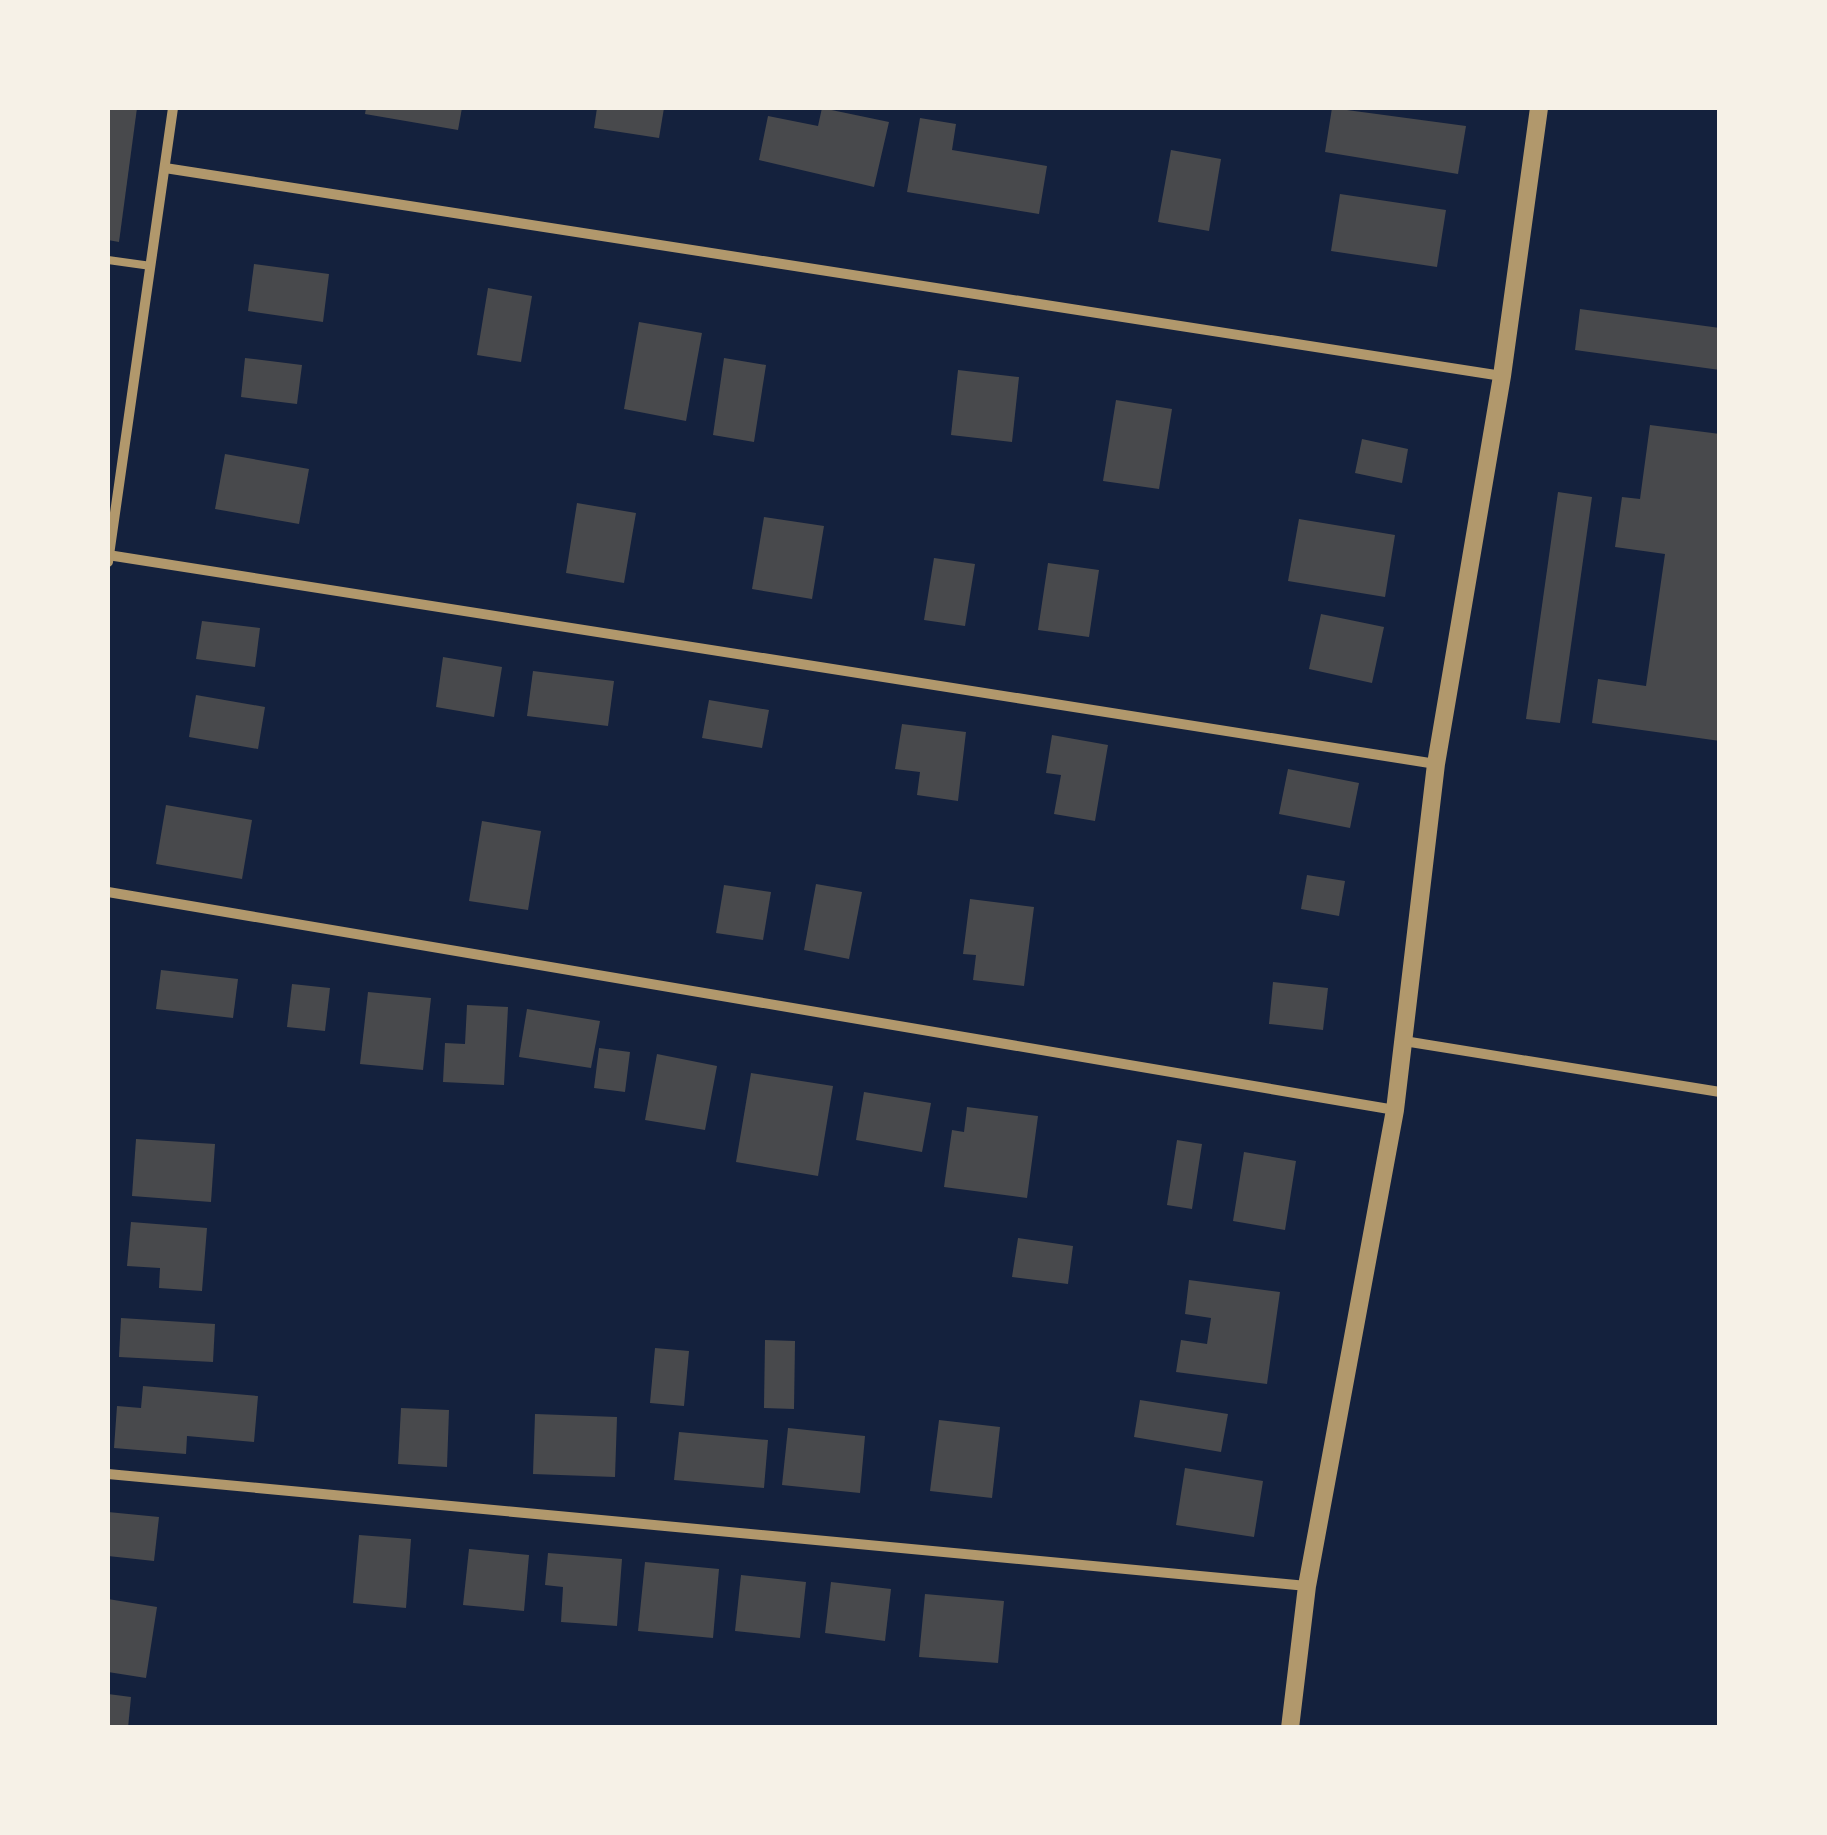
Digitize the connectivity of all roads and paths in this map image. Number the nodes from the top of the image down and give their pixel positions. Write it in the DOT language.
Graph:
graph roads {
  1 [pos="174,108"];
  2 [pos="1539,108"];
  3 [pos="165,168"];
  4 [pos="108,260"];
  5 [pos="151,266"];
  6 [pos="1502,376"];
  7 [pos="108,558"];
  8 [pos="1436,764"];
  9 [pos="108,892"];
  10 [pos="1404,1041"];
  11 [pos="1720,1092"];
  12 [pos="1396,1110"];
  13 [pos="108,1474"];
  14 [pos="1308,1586"];
  15 [pos="1290,1728"];
  1 -- 3 [label="street"];
  2 -- 6 [label="street"];
  3 -- 5 [label="street"];
  3 -- 6 [label="street"];
  4 -- 5 [label="lane"];
  5 -- 7 [label="street"];
  6 -- 8 [label="street"];
  7 -- 8 [label="street"];
  8 -- 10 [label="street"];
  9 -- 12 [label="street"];
  10 -- 11 [label="street"];
  10 -- 12 [label="street"];
  12 -- 14 [label="street"];
  13 -- 14 [label="street"];
  14 -- 15 [label="street"];
}
